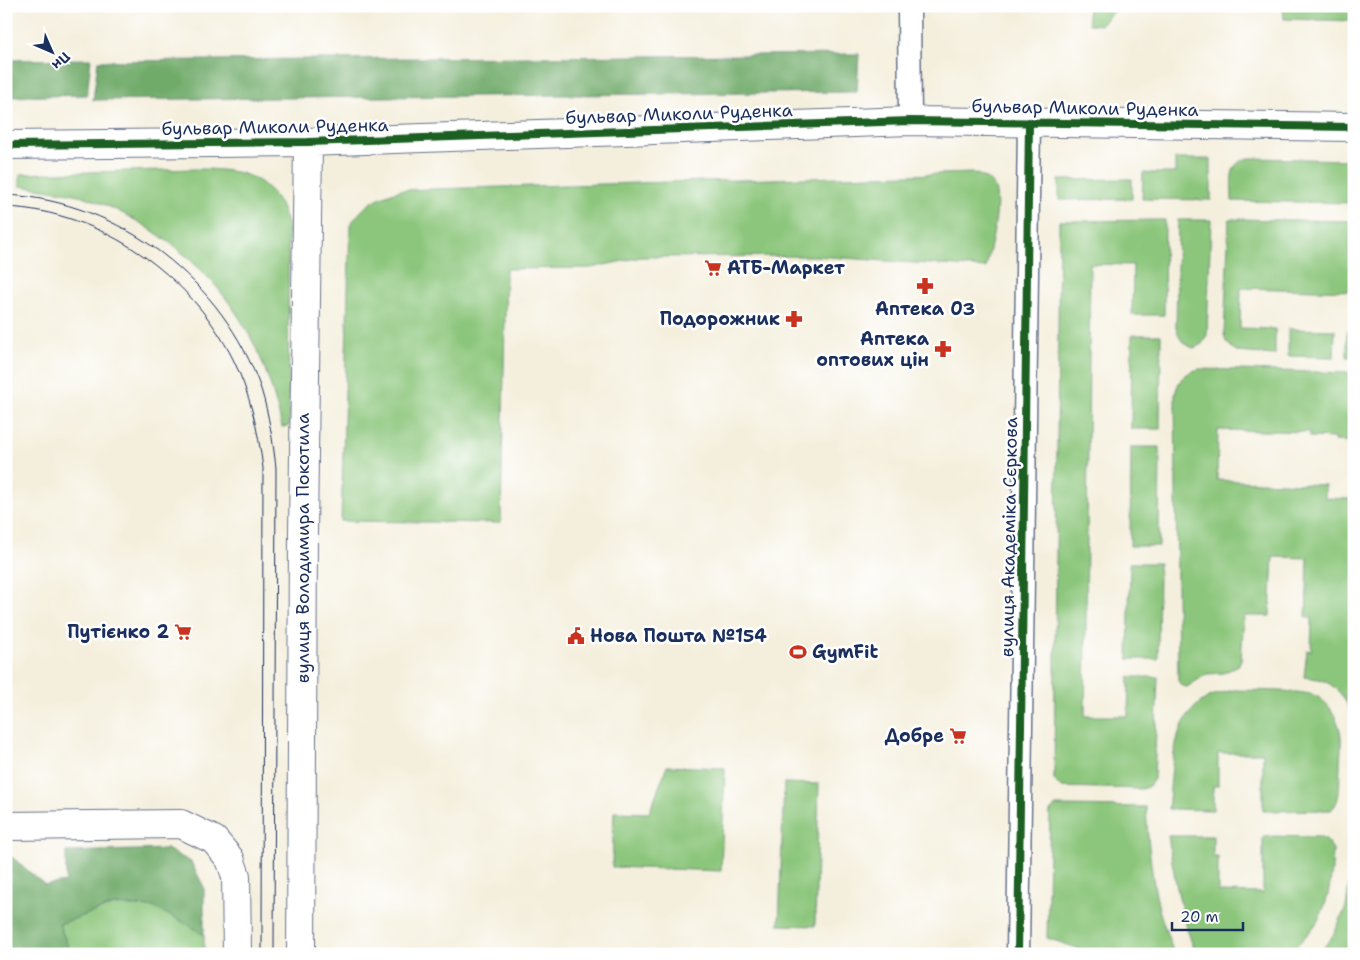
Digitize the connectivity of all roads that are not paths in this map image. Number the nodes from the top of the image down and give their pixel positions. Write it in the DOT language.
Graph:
graph roads {
  1 [pos="909,6"];
  2 [pos="910,121"];
  3 [pos="1029,122"];
  4 [pos="1354,127"];
  5 [pos="308,142"];
  6 [pos="6,145"];
  7 [pos="6,826"];
  8 [pos="237,954"];
  9 [pos="301,954"];
  10 [pos="1018,954"];
  1 -- 2 [label="street"];
  2 -- 3 [label="street, бульвар Миколи Руденка"];
  2 -- 5 [label="street, бульвар Миколи Руденка"];
  3 -- 4 [label="street, бульвар Миколи Руденка"];
  3 -- 10 [label="street, вулиця Академіка Сєркова"];
  5 -- 6 [label="street, бульвар Миколи Руденка"];
  5 -- 9 [label="street, вулиця Володимира Покотила"];
  7 -- 8 [label="street"];
}
